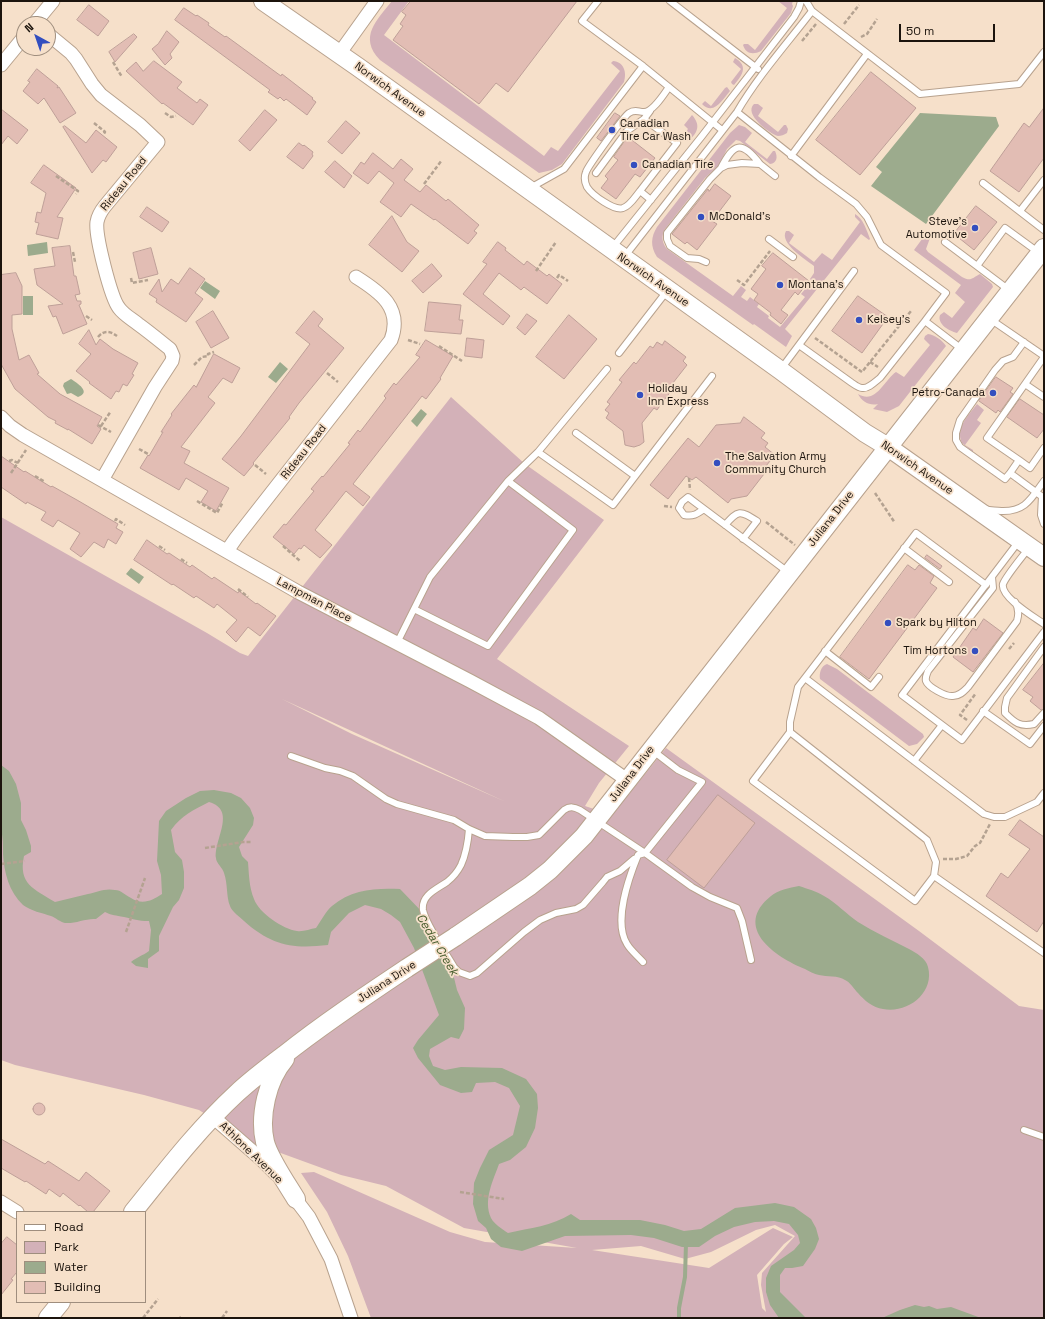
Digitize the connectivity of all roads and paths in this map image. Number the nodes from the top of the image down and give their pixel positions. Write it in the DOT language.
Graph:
graph roads {
  1 [pos="52,1"];
  2 [pos="263,1"];
  3 [pos="378,1"];
  4 [pos="598,1"];
  5 [pos="670,1"];
  6 [pos="801,1"];
  7 [pos="806,1"];
  8 [pos="859,5"];
  9 [pos="812,11"];
  10 [pos="41,16"];
  11 [pos="877,19"];
  12 [pos="838,20"];
  13 [pos="855,33"];
  14 [pos="56,41"];
  15 [pos="16,46"];
  16 [pos="1044,52"];
  17 [pos="339,54"];
  18 [pos="867,54"];
  19 [pos="113,62"];
  20 [pos="1,65"];
  21 [pos="643,66"];
  22 [pos="756,67"];
  23 [pos="763,73"];
  24 [pos="122,77"];
  25 [pos="669,87"];
  26 [pos="651,110"];
  27 [pos="737,112"];
  28 [pos="165,113"];
  29 [pos="176,116"];
  30 [pos="644,120"];
  31 [pos="713,122"];
  32 [pos="94,123"];
  33 [pos="722,130"];
  34 [pos="103,135"];
  35 [pos="791,156"];
  36 [pos="442,160"];
  37 [pos="760,164"];
  38 [pos="721,168"];
  39 [pos="596,173"];
  40 [pos="56,176"];
  41 [pos="775,176"];
  42 [pos="1044,180"];
  43 [pos="983,183"];
  44 [pos="424,184"];
  45 [pos="1042,188"];
  46 [pos="527,189"];
  47 [pos="640,191"];
  48 [pos="76,194"];
  49 [pos="651,200"];
  50 [pos="1020,211"];
  51 [pos="1044,230"];
  52 [pos="769,239"];
  53 [pos="556,242"];
  54 [pos="945,242"];
  55 [pos="771,250"];
  56 [pos="1042,251"];
  57 [pos="73,252"];
  58 [pos="617,254"];
  59 [pos="793,257"];
  60 [pos="75,262"];
  61 [pos="706,262"];
  62 [pos="977,266"];
  63 [pos="854,271"];
  64 [pos="536,272"];
  65 [pos="356,277"];
  66 [pos="130,278"];
  67 [pos="557,278"];
  68 [pos="148,280"];
  69 [pos="737,280"];
  70 [pos="568,281"];
  71 [pos="668,290"];
  72 [pos="1010,291"];
  73 [pos="911,311"];
  74 [pos="86,316"];
  75 [pos="989,318"];
  76 [pos="92,320"];
  77 [pos="925,321"];
  78 [pos="807,334"];
  79 [pos="116,336"];
  80 [pos="98,337"];
  81 [pos="408,340"];
  82 [pos="1024,342"];
  83 [pos="420,344"];
  84 [pos="799,345"];
  85 [pos="439,346"];
  86 [pos="964,350"];
  87 [pos="214,352"];
  88 [pos="619,353"];
  89 [pos="1044,357"];
  90 [pos="462,360"];
  91 [pos="194,365"];
  92 [pos="607,369"];
  93 [pos="780,370"];
  94 [pos="328,373"];
  95 [pos="712,376"];
  96 [pos="338,382"];
  97 [pos="1025,384"];
  98 [pos="1044,397"];
  99 [pos="111,411"];
  100 [pos="1,417"];
  101 [pos="110,432"];
  102 [pos="576,433"];
  103 [pos="32,440"];
  104 [pos="888,447"];
  105 [pos="1044,448"];
  106 [pos="139,449"];
  107 [pos="538,452"];
  108 [pos="148,454"];
  109 [pos="1019,460"];
  110 [pos="10,461"];
  111 [pos="18,463"];
  112 [pos="255,465"];
  113 [pos="11,473"];
  114 [pos="266,474"];
  115 [pos="1010,474"];
  116 [pos="35,476"];
  117 [pos="635,476"];
  118 [pos="102,480"];
  119 [pos="508,481"];
  120 [pos="1044,481"];
  121 [pos="45,482"];
  122 [pos="1036,492"];
  123 [pos="875,493"];
  124 [pos="1043,497"];
  125 [pos="197,501"];
  126 [pos="223,502"];
  127 [pos="968,503"];
  128 [pos="704,509"];
  129 [pos="115,521"];
  130 [pos="895,523"];
  131 [pos="1044,524"];
  132 [pos="125,525"];
  133 [pos="725,525"];
  134 [pos="743,539"];
  135 [pos="159,546"];
  136 [pos="283,546"];
  137 [pos="904,548"];
  138 [pos="1031,548"];
  139 [pos="165,550"];
  140 [pos="227,551"];
  141 [pos="181,559"];
  142 [pos="300,561"];
  143 [pos="187,563"];
  144 [pos="789,573"];
  145 [pos="992,577"];
  146 [pos="949,582"];
  147 [pos="986,585"];
  148 [pos="238,589"];
  149 [pos="248,597"];
  150 [pos="1014,602"];
  151 [pos="414,609"];
  152 [pos="1044,624"];
  153 [pos="1044,632"];
  154 [pos="396,643"];
  155 [pos="1014,643"];
  156 [pos="1044,647"];
  157 [pos="1009,649"];
  158 [pos="825,651"];
  159 [pos="878,677"];
  160 [pos="805,678"];
  161 [pos="978,691"];
  162 [pos="984,711"];
  163 [pos="1044,713"];
  164 [pos="942,725"];
  165 [pos="974,725"];
  166 [pos="1044,726"];
  167 [pos="790,732"];
  168 [pos="651,749"];
  169 [pos="291,756"];
  170 [pos="914,761"];
  171 [pos="627,780"];
  172 [pos="1044,793"];
  173 [pos="994,817"];
  174 [pos="596,821"];
  175 [pos="469,829"];
  176 [pos="252,842"];
  177 [pos="205,848"];
  178 [pos="645,853"];
  179 [pos="638,855"];
  180 [pos="935,858"];
  181 [pos="25,861"];
  182 [pos="1,864"];
  183 [pos="934,876"];
  184 [pos="145,878"];
  185 [pos="126,932"];
  186 [pos="1044,954"];
  187 [pos="751,960"];
  188 [pos="643,962"];
  189 [pos="305,1039"];
  190 [pos="213,1117"];
  191 [pos="1024,1130"];
  192 [pos="1044,1137"];
  193 [pos="460,1192"];
  194 [pos="296,1199"];
  195 [pos="504,1199"];
  196 [pos="1,1202"];
  197 [pos="16,1211"];
  198 [pos="134,1211"];
  199 [pos="158,1299"];
  200 [pos="60,1303"];
  201 [pos="227,1310"];
  202 [pos="145,1317"];
  203 [pos="48,1318"];
  204 [pos="222,1318"];
  205 [pos="351,1318"];
  1 -- 10 [label="street"];
  2 -- 17 [label="street, Norwich Avenue"];
  3 -- 17 [label="street"];
  4 -- 21 [label="lane"];
  5 -- 22 [label="lane"];
  6 -- 22 [label="lane"];
  7 -- 9 [label="lane"];
  8 -- 12 [label="path"];
  9 -- 18 [label="lane"];
  9 -- 23 [label="lane"];
  11 -- 13 [label="path"];
  14 -- 118 [label="street, Rideau Road"];
  15 -- 20 [label="street"];
  16 -- 18 [label="lane"];
  17 -- 46 [label="street, Norwich Avenue"];
  18 -- 35 [label="lane"];
  19 -- 24 [label="path"];
  21 -- 25 [label="lane"];
  21 -- 46 [label="lane"];
  22 -- 23 [label="lane"];
  22 -- 31 [label="lane"];
  23 -- 27 [label="lane"];
  25 -- 26 [label="lane"];
  25 -- 31 [label="lane"];
  26 -- 30 [label="lane"];
  26 -- 47 [label="lane"];
  27 -- 33 [label="lane"];
  27 -- 35 [label="lane"];
  28 -- 29 [label="path"];
  30 -- 39 [label="lane"];
  30 -- 47 [label="lane"];
  31 -- 33 [label="lane"];
  31 -- 49 [label="lane"];
  32 -- 34 [label="path"];
  33 -- 58 [label="lane"];
  35 -- 77 [label="lane"];
  36 -- 44 [label="path"];
  37 -- 38 [label="lane"];
  37 -- 38 [label="lane"];
  37 -- 41 [label="lane"];
  38 -- 61 [label="lane"];
  40 -- 48 [label="path"];
  42 -- 45 [label="lane"];
  43 -- 50 [label="lane"];
  45 -- 50 [label="lane"];
  46 -- 58 [label="street, Norwich Avenue"];
  47 -- 49 [label="lane"];
  49 -- 58 [label="lane"];
  50 -- 51 [label="lane"];
  52 -- 59 [label="lane"];
  53 -- 64 [label="path"];
  54 -- 62 [label="lane"];
  55 -- 69 [label="path"];
  56 -- 62 [label="lane"];
  56 -- 72 [label="street, Juliana Drive"];
  57 -- 60 [label="path"];
  58 -- 71 [label="street, Norwich Avenue"];
  62 -- 72 [label="lane"];
  63 -- 78 [label="lane"];
  65 -- 140 [label="street, Rideau Road"];
  66 -- 68 [label="path"];
  67 -- 70 [label="path"];
  71 -- 88 [label="lane"];
  71 -- 93 [label="street, Norwich Avenue"];
  72 -- 75 [label="street, Juliana Drive"];
  73 -- 78 [label="path"];
  74 -- 76 [label="path"];
  75 -- 82 [label="lane"];
  75 -- 86 [label="street, Juliana Drive"];
  77 -- 84 [label="lane"];
  77 -- 86 [label="lane"];
  78 -- 84 [label="lane"];
  79 -- 80 [label="path"];
  81 -- 83 [label="path"];
  82 -- 89 [label="lane"];
  82 -- 115 [label="lane"];
  84 -- 93 [label="lane"];
  85 -- 90 [label="path"];
  86 -- 104 [label="street, Juliana Drive"];
  87 -- 91 [label="path"];
  89 -- 97 [label="lane"];
  92 -- 107 [label="lane"];
  93 -- 104 [label="street, Norwich Avenue"];
  94 -- 96 [label="path"];
  95 -- 117 [label="lane"];
  97 -- 98 [label="lane"];
  97 -- 109 [label="lane"];
  99 -- 101 [label="path"];
  100 -- 103 [label="street, Lampman Place"];
  102 -- 117 [label="lane"];
  103 -- 111 [label="path"];
  103 -- 118 [label="street, Lampman Place"];
  104 -- 127 [label="street, Norwich Avenue"];
  104 -- 144 [label="street, Juliana Drive"];
  105 -- 109 [label="lane"];
  106 -- 108 [label="path"];
  107 -- 117 [label="lane"];
  107 -- 119 [label="lane"];
  109 -- 115 [label="lane"];
  110 -- 111 [label="path"];
  111 -- 113 [label="path"];
  112 -- 114 [label="path"];
  115 -- 122 [label="lane"];
  116 -- 121 [label="path"];
  118 -- 140 [label="street, Lampman Place"];
  119 -- 151 [label="lane"];
  119 -- 151 [label="lane"];
  120 -- 122 [label="lane"];
  122 -- 124 [label="lane"];
  122 -- 127 [label="lane"];
  123 -- 130 [label="path"];
  124 -- 131 [label="lane"];
  125 -- 126 [label="path"];
  127 -- 138 [label="street, Norwich Avenue"];
  128 -- 133 [label="lane"];
  129 -- 132 [label="path"];
  133 -- 134 [label="lane"];
  133 -- 134 [label="lane"];
  134 -- 144 [label="lane"];
  135 -- 139 [label="path"];
  136 -- 142 [label="path"];
  137 -- 146 [label="lane"];
  137 -- 147 [label="lane"];
  137 -- 158 [label="lane"];
  138 -- 145 [label="lane"];
  138 -- 150 [label="lane"];
  140 -- 154 [label="street, Lampman Place"];
  141 -- 143 [label="path"];
  144 -- 168 [label="street, Juliana Drive"];
  145 -- 147 [label="lane"];
  145 -- 150 [label="lane"];
  147 -- 164 [label="lane"];
  148 -- 149 [label="path"];
  150 -- 152 [label="lane"];
  151 -- 154 [label="lane"];
  153 -- 162 [label="lane"];
  154 -- 171 [label="street, Lampman Place"];
  155 -- 157 [label="path"];
  156 -- 163 [label="lane"];
  158 -- 159 [label="lane"];
  158 -- 160 [label="lane"];
  160 -- 167 [label="lane"];
  160 -- 170 [label="lane"];
  161 -- 165 [label="path"];
  162 -- 165 [label="lane"];
  162 -- 166 [label="lane"];
  164 -- 165 [label="lane"];
  164 -- 170 [label="lane"];
  167 -- 180 [label="lane"];
  167 -- 183 [label="lane"];
  168 -- 171 [label="street, Juliana Drive"];
  168 -- 178 [label="lane"];
  169 -- 175 [label="lane"];
  170 -- 173 [label="lane"];
  171 -- 174 [label="street, Juliana Drive"];
  172 -- 173 [label="lane"];
  173 -- 180 [label="path"];
  174 -- 175 [label="lane"];
  174 -- 178 [label="lane"];
  174 -- 189 [label="street, Juliana Drive, bridge"];
  175 -- 179 [label="lane"];
  176 -- 177 [label="path"];
  178 -- 179 [label="lane"];
  178 -- 187 [label="lane"];
  179 -- 188 [label="lane"];
  180 -- 183 [label="lane"];
  181 -- 182 [label="path"];
  183 -- 186 [label="lane"];
  184 -- 185 [label="path"];
  189 -- 190 [label="street, Juliana Drive"];
  189 -- 194 [label="street"];
  190 -- 194 [label="street, Athlone Avenue"];
  190 -- 198 [label="street, Juliana Drive"];
  191 -- 192 [label="lane"];
  193 -- 195 [label="path"];
  194 -- 205 [label="street, Athlone Avenue"];
  196 -- 197 [label="street"];
  199 -- 202 [label="path"];
  200 -- 203 [label="street"];
  201 -- 204 [label="path"];
}
